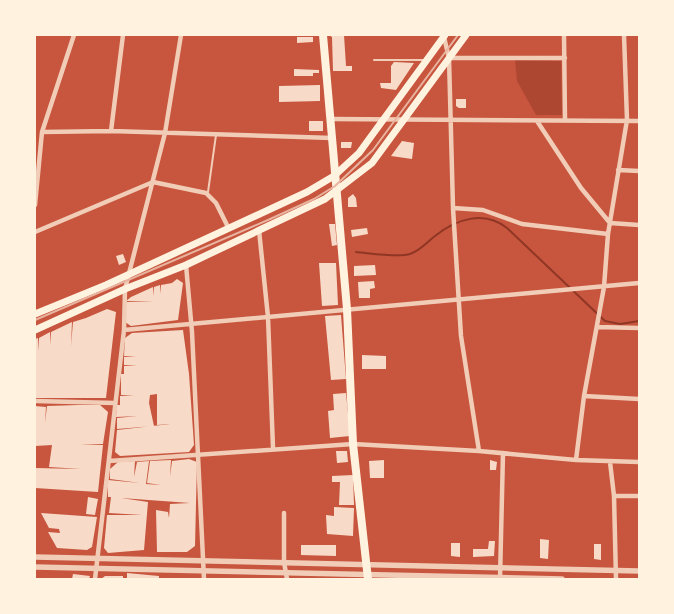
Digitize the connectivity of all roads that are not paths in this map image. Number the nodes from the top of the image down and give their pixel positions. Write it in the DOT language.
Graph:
graph roads {
  1 [pos="74,35"];
  2 [pos="122,35"];
  3 [pos="181,35"];
  4 [pos="323,35"];
  5 [pos="466,35"];
  6 [pos="564,35"];
  7 [pos="624,35"];
  8 [pos="444,36"];
  9 [pos="449,58"];
  10 [pos="565,58"];
  11 [pos="374,60"];
  12 [pos="428,60"];
  13 [pos="385,119"];
  14 [pos="331,120"];
  15 [pos="404,120"];
  16 [pos="449,120"];
  17 [pos="566,120"];
  18 [pos="628,120"];
  19 [pos="537,121"];
  20 [pos="639,121"];
  21 [pos="111,131"];
  22 [pos="42,132"];
  23 [pos="165,133"];
  24 [pos="216,134"];
  25 [pos="332,138"];
  26 [pos="618,170"];
  27 [pos="639,171"];
  28 [pos="334,176"];
  29 [pos="153,182"];
  30 [pos="336,191"];
  31 [pos="207,194"];
  32 [pos="35,205"];
  33 [pos="453,208"];
  34 [pos="610,224"];
  35 [pos="639,225"];
  36 [pos="228,226"];
  37 [pos="259,230"];
  38 [pos="35,232"];
  39 [pos="608,234"];
  40 [pos="186,266"];
  41 [pos="128,273"];
  42 [pos="639,284"];
  43 [pos="604,287"];
  44 [pos="125,289"];
  45 [pos="459,300"];
  46 [pos="347,309"];
  47 [pos="35,314"];
  48 [pos="268,317"];
  49 [pos="191,324"];
  50 [pos="597,326"];
  51 [pos="639,328"];
  52 [pos="35,330"];
  53 [pos="124,330"];
  54 [pos="584,396"];
  55 [pos="639,399"];
  56 [pos="35,401"];
  57 [pos="115,403"];
  58 [pos="353,444"];
  59 [pos="273,448"];
  60 [pos="479,451"];
  61 [pos="502,454"];
  62 [pos="198,456"];
  63 [pos="576,460"];
  64 [pos="108,461"];
  65 [pos="610,462"];
  66 [pos="639,462"];
  67 [pos="614,496"];
  68 [pos="639,496"];
  69 [pos="284,513"];
  70 [pos="37,557"];
  71 [pos="97,558"];
  72 [pos="204,561"];
  73 [pos="284,562"];
  74 [pos="366,564"];
  75 [pos="37,567"];
  76 [pos="96,568"];
  77 [pos="500,568"];
  78 [pos="616,570"];
  79 [pos="639,570"];
  80 [pos="204,571"];
  81 [pos="287,576"];
  82 [pos="367,577"];
  83 [pos="500,578"];
  84 [pos="95,579"];
  85 [pos="204,579"];
  86 [pos="562,579"];
  87 [pos="616,579"];
  1 -- 22 [label="street"];
  2 -- 21 [label="street"];
  3 -- 23 [label="street"];
  4 -- 14 [label="highway"];
  5 -- 9 [label="main road"];
  6 -- 10 [label="street"];
  7 -- 18 [label="street"];
  8 -- 9 [label="street"];
  8 -- 12 [label="main road"];
  9 -- 10 [label="street"];
  9 -- 15 [label="main road"];
  9 -- 16 [label="street"];
  10 -- 17 [label="street"];
  11 -- 12 [label="lane"];
  12 -- 13 [label="main road"];
  13 -- 14 [label="street"];
  13 -- 15 [label="street"];
  13 -- 28 [label="main road"];
  14 -- 25 [label="highway"];
  15 -- 16 [label="street"];
  15 -- 30 [label="main road"];
  16 -- 19 [label="street"];
  16 -- 33 [label="street"];
  17 -- 18 [label="street"];
  17 -- 19 [label="street"];
  18 -- 20 [label="street"];
  18 -- 26 [label="street"];
  19 -- 34 [label="street"];
  21 -- 22 [label="street"];
  21 -- 23 [label="street"];
  22 -- 32 [label="street"];
  23 -- 24 [label="street"];
  23 -- 29 [label="street"];
  24 -- 25 [label="street"];
  24 -- 31 [label="lane"];
  25 -- 28 [label="highway"];
  26 -- 27 [label="street"];
  26 -- 34 [label="street"];
  28 -- 30 [label="highway"];
  28 -- 36 [label="main road"];
  29 -- 31 [label="street"];
  29 -- 38 [label="street"];
  29 -- 41 [label="street"];
  30 -- 37 [label="main road"];
  30 -- 46 [label="highway"];
  31 -- 36 [label="street"];
  33 -- 39 [label="street"];
  33 -- 45 [label="street"];
  34 -- 35 [label="street"];
  34 -- 39 [label="street"];
  36 -- 41 [label="main road"];
  37 -- 40 [label="main road"];
  37 -- 48 [label="street"];
  39 -- 43 [label="street"];
  40 -- 44 [label="main road"];
  40 -- 49 [label="street"];
  41 -- 44 [label="street"];
  41 -- 47 [label="main road"];
  42 -- 43 [label="street"];
  43 -- 45 [label="street"];
  43 -- 50 [label="street"];
  44 -- 52 [label="main road"];
  44 -- 53 [label="street"];
  45 -- 46 [label="street"];
  45 -- 60 [label="street"];
  46 -- 48 [label="street"];
  46 -- 58 [label="highway"];
  48 -- 49 [label="street"];
  48 -- 59 [label="street"];
  49 -- 53 [label="street"];
  49 -- 62 [label="street"];
  50 -- 51 [label="street"];
  50 -- 54 [label="street"];
  53 -- 57 [label="street"];
  54 -- 55 [label="street"];
  54 -- 63 [label="street"];
  56 -- 57 [label="street"];
  57 -- 64 [label="street"];
  58 -- 59 [label="street"];
  58 -- 60 [label="street"];
  58 -- 74 [label="highway"];
  59 -- 62 [label="street"];
  60 -- 61 [label="street"];
  61 -- 63 [label="street"];
  61 -- 77 [label="street"];
  62 -- 64 [label="street"];
  62 -- 72 [label="street"];
  63 -- 65 [label="street"];
  64 -- 71 [label="street"];
  65 -- 66 [label="street"];
  65 -- 67 [label="street"];
  67 -- 68 [label="street"];
  67 -- 78 [label="street"];
  69 -- 73 [label="street"];
  70 -- 71 [label="street"];
  70 -- 75 [label="street"];
  71 -- 72 [label="street"];
  71 -- 76 [label="street"];
  72 -- 73 [label="street"];
  72 -- 80 [label="street"];
  73 -- 74 [label="street"];
  73 -- 81 [label="street"];
  74 -- 77 [label="street"];
  74 -- 82 [label="highway"];
  75 -- 76 [label="street"];
  76 -- 80 [label="street"];
  76 -- 84 [label="street"];
  77 -- 78 [label="street"];
  77 -- 83 [label="street"];
  78 -- 79 [label="street"];
  78 -- 87 [label="street"];
  80 -- 81 [label="street"];
  80 -- 85 [label="street"];
  81 -- 82 [label="street"];
  82 -- 83 [label="street"];
  83 -- 86 [label="street"];
}
